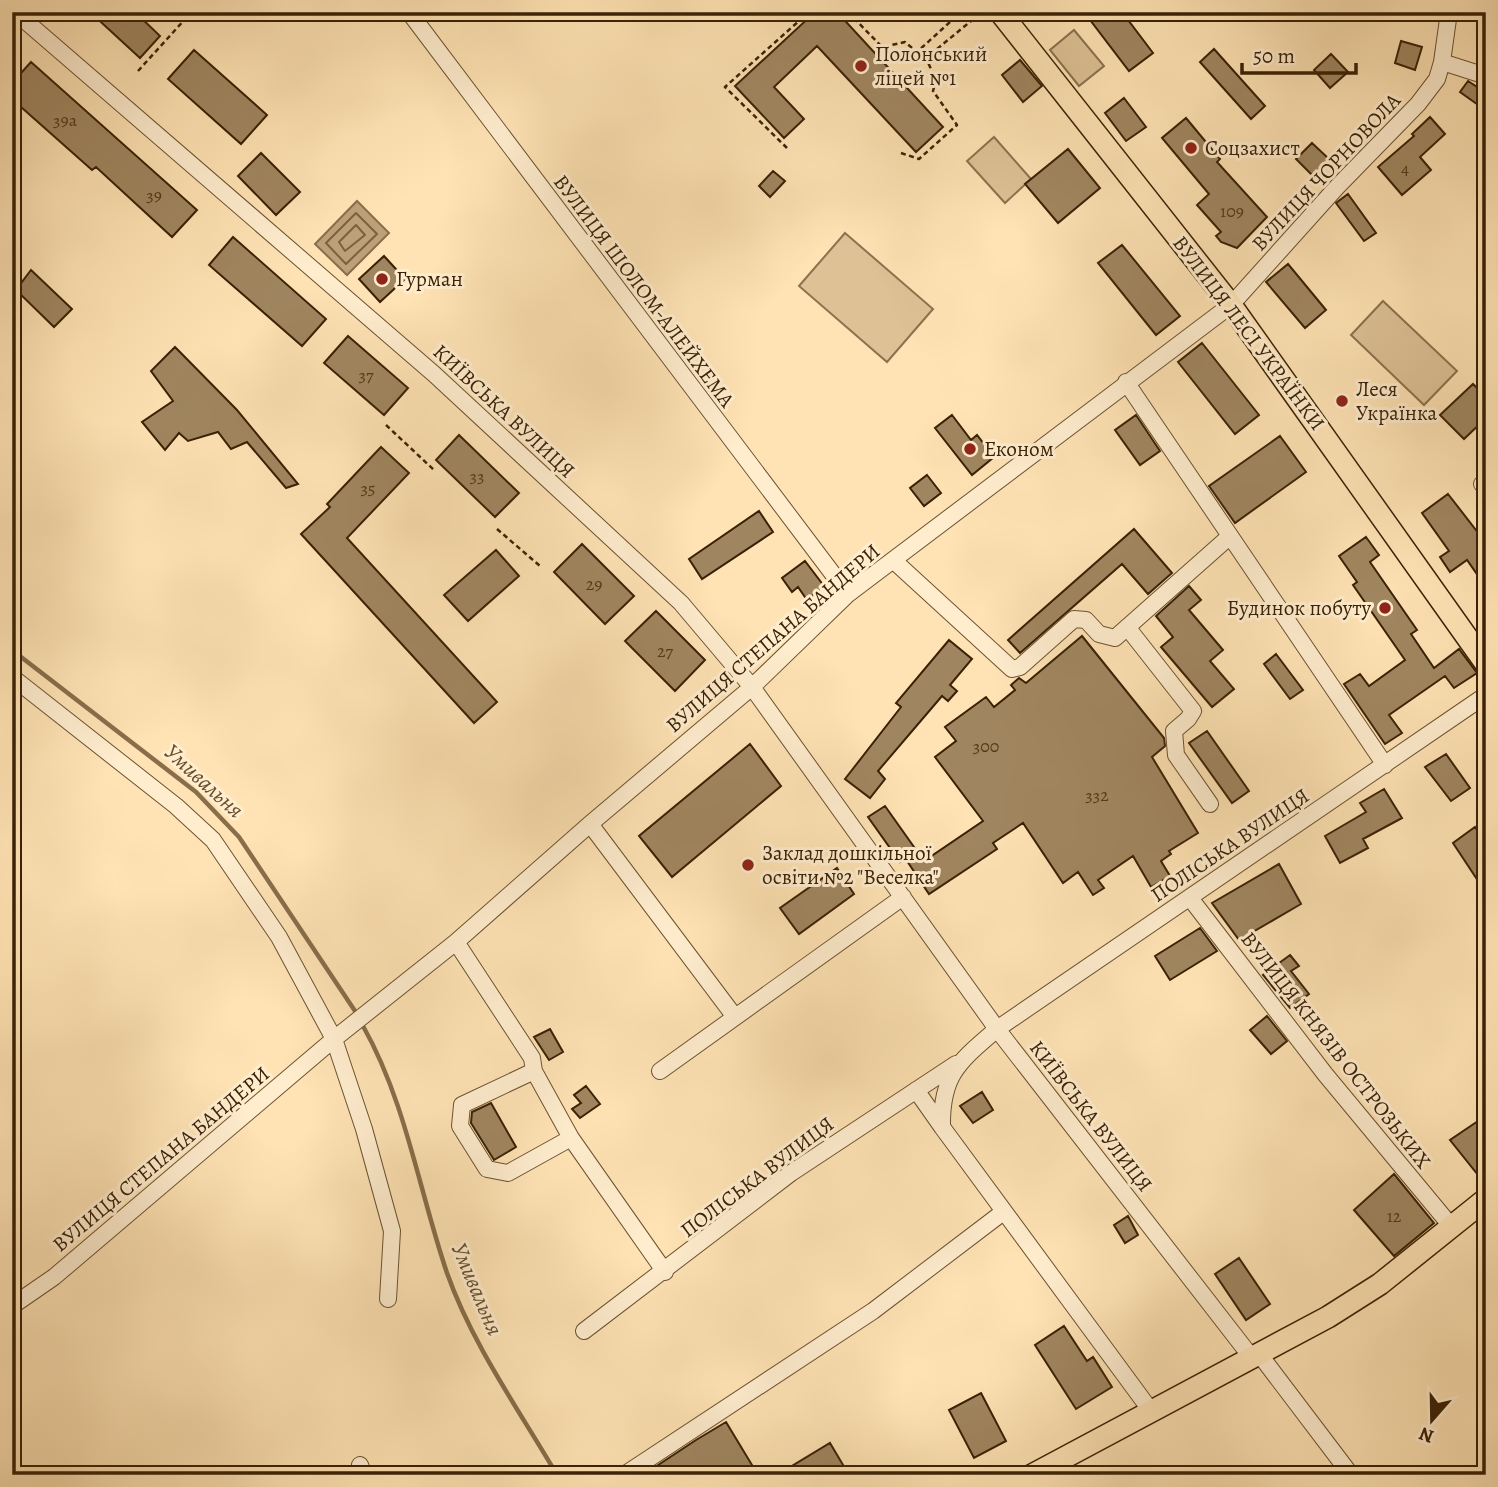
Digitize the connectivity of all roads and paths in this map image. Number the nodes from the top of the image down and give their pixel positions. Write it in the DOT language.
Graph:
graph roads {
  1 [pos="15,12"];
  2 [pos="183,12"];
  3 [pos="408,12"];
  4 [pos="809,12"];
  5 [pos="848,12"];
  6 [pos="961,12"];
  7 [pos="982,12"];
  8 [pos="1000,12"];
  9 [pos="1449,12"];
  10 [pos="1442,62"];
  11 [pos="138,71"];
  12 [pos="1486,76"];
  13 [pos="787,148"];
  14 [pos="901,153"];
  15 [pos="1231,304"];
  16 [pos="1126,382"];
  17 [pos="386,425"];
  18 [pos="434,470"];
  19 [pos="497,529"];
  20 [pos="1229,537"];
  21 [pos="893,560"];
  22 [pos="540,566"];
  23 [pos="848,594"];
  24 [pos="1126,627"];
  25 [pos="1486,664"];
  26 [pos="12,677"];
  27 [pos="752,687"];
  28 [pos="1486,695"];
  29 [pos="1385,765"];
  30 [pos="1210,804"];
  31 [pos="590,824"];
  32 [pos="903,897"];
  33 [pos="1190,898"];
  34 [pos="456,942"];
  35 [pos="735,1017"];
  36 [pos="997,1030"];
  37 [pos="334,1039"];
  38 [pos="958,1062"];
  39 [pos="534,1071"];
  40 [pos="660,1071"];
  41 [pos="916,1090"];
  42 [pos="942,1127"];
  43 [pos="571,1138"];
  44 [pos="1485,1202"];
  45 [pos="1002,1213"];
  46 [pos="1451,1226"];
  47 [pos="665,1272"];
  48 [pos="388,1299"];
  49 [pos="12,1306"];
  50 [pos="584,1331"];
  51 [pos="1256,1356"];
  52 [pos="1150,1411"];
  53 [pos="624,1475"];
  54 [pos="1031,1475"];
  55 [pos="1351,1475"];
  1 -- 27 [label="street, КИЇВСЬКА ВУЛИЦЯ"];
  2 -- 11 [label="path"];
  3 -- 23 [label="street, ВУЛИЦЯ ШОЛОМ-АЛЕЙХЕМА"];
  4 -- 13 [label="path"];
  5 -- 6 [label="path"];
  7 -- 14 [label="path"];
  8 -- 15 [label="main road, ВУЛИЦЯ ЛЕСІ УКРАЇНКИ"];
  9 -- 10 [label="street, ВУЛИЦЯ ЧОРНОВОЛА"];
  10 -- 12 [label="street"];
  10 -- 15 [label="street, ВУЛИЦЯ ЧОРНОВОЛА"];
  15 -- 16 [label="street, ВУЛИЦЯ СТЕПАНА БАНДЕРИ"];
  15 -- 25 [label="main road, ВУЛИЦЯ ЛЕСІ УКРАЇНКИ"];
  16 -- 20 [label="street"];
  16 -- 21 [label="street, ВУЛИЦЯ СТЕПАНА БАНДЕРИ"];
  17 -- 18 [label="path"];
  19 -- 22 [label="path"];
  20 -- 24 [label="street"];
  20 -- 29 [label="street"];
  21 -- 23 [label="street, ВУЛИЦЯ СТЕПАНА БАНДЕРИ"];
  21 -- 24 [label="street"];
  23 -- 27 [label="street, ВУЛИЦЯ СТЕПАНА БАНДЕРИ"];
  24 -- 30 [label="street"];
  26 -- 37 [label="street"];
  27 -- 31 [label="street, ВУЛИЦЯ СТЕПАНА БАНДЕРИ"];
  27 -- 32 [label="street, КИЇВСЬКА ВУЛИЦЯ"];
  28 -- 29 [label="street, ПОЛІСЬКА ВУЛИЦЯ"];
  29 -- 33 [label="street, ПОЛІСЬКА ВУЛИЦЯ"];
  31 -- 34 [label="street, ВУЛИЦЯ СТЕПАНА БАНДЕРИ"];
  31 -- 35 [label="street"];
  32 -- 35 [label="street"];
  32 -- 36 [label="street, КИЇВСЬКА ВУЛИЦЯ"];
  33 -- 36 [label="street, ПОЛІСЬКА ВУЛИЦЯ"];
  33 -- 46 [label="street, ВУЛИЦЯ КНЯЗІВ ОСТРОЗЬКИХ"];
  34 -- 37 [label="street, ВУЛИЦЯ СТЕПАНА БАНДЕРИ"];
  34 -- 39 [label="street"];
  35 -- 40 [label="street"];
  36 -- 38 [label="street, ПОЛІСЬКА ВУЛИЦЯ"];
  36 -- 51 [label="street, КИЇВСЬКА ВУЛИЦЯ"];
  37 -- 48 [label="street"];
  37 -- 49 [label="street, ВУЛИЦЯ СТЕПАНА БАНДЕРИ"];
  38 -- 41 [label="street, ПОЛІСЬКА ВУЛИЦЯ"];
  38 -- 42 [label="street"];
  39 -- 43 [label="street"];
  39 -- 43 [label="street"];
  41 -- 42 [label="street"];
  41 -- 47 [label="street, ПОЛІСЬКА ВУЛИЦЯ"];
  42 -- 45 [label="street"];
  43 -- 47 [label="street"];
  44 -- 46 [label="main road"];
  45 -- 52 [label="street"];
  45 -- 53 [label="street"];
  46 -- 51 [label="main road"];
  47 -- 50 [label="street, ПОЛІСЬКА ВУЛИЦЯ"];
  51 -- 52 [label="main road"];
  51 -- 55 [label="street, КИЇВСЬКА ВУЛИЦЯ"];
  52 -- 54 [label="main road"];
}
